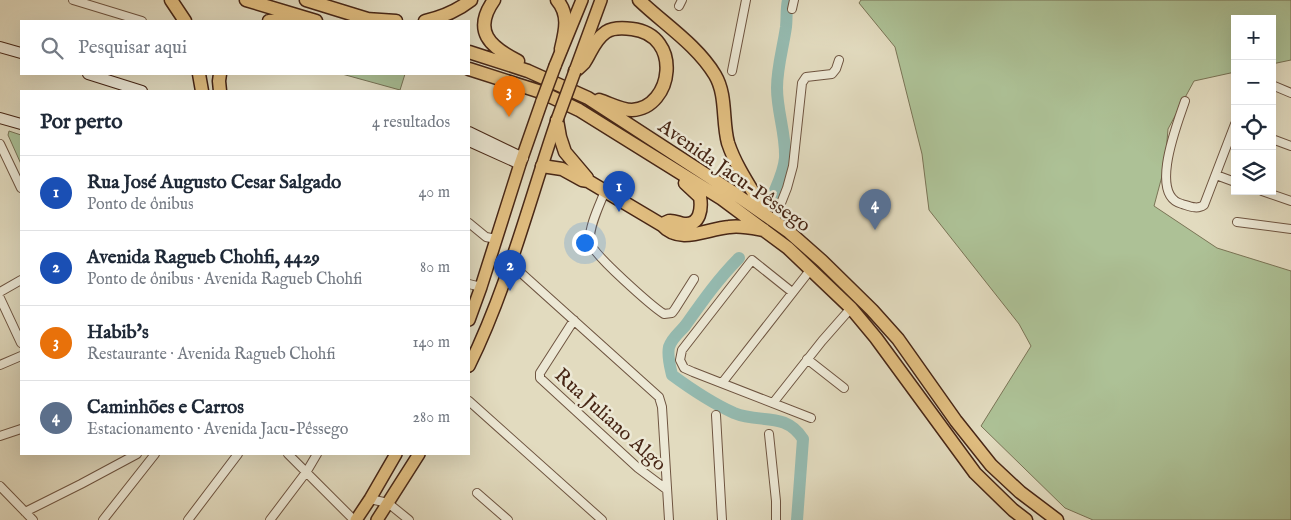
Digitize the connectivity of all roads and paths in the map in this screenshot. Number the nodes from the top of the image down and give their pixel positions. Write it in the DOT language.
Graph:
graph roads {
  1 [pos="73,0"];
  2 [pos="171,0"];
  3 [pos="246,0"];
  4 [pos="306,0"];
  5 [pos="471,0"];
  6 [pos="494,0"];
  7 [pos="557,0"];
  8 [pos="582,0"];
  9 [pos="601,0"];
  10 [pos="639,0"];
  11 [pos="746,0"];
  12 [pos="794,0"];
  13 [pos="792,8"];
  14 [pos="122,19"];
  15 [pos="184,20"];
  16 [pos="313,20"];
  17 [pos="370,20"];
  18 [pos="430,20"];
  19 [pos="0,47"];
  20 [pos="561,49"];
  21 [pos="470,52"];
  22 [pos="20,54"];
  23 [pos="839,60"];
  24 [pos="470,69"];
  25 [pos="528,71"];
  26 [pos="575,71"];
  27 [pos="732,72"];
  28 [pos="91,75"];
  29 [pos="199,75"];
  30 [pos="1276,87"];
  31 [pos="139,90"];
  32 [pos="202,90"];
  33 [pos="1291,93"];
  34 [pos="588,98"];
  35 [pos="1185,101"];
  36 [pos="0,118"];
  37 [pos="558,120"];
  38 [pos="20,124"];
  39 [pos="470,133"];
  40 [pos="1231,136"];
  41 [pos="1276,140"];
  42 [pos="470,141"];
  43 [pos="0,144"];
  44 [pos="1291,146"];
  45 [pos="521,161"];
  46 [pos="542,166"];
  47 [pos="676,170"];
  48 [pos="1216,175"];
  49 [pos="588,181"];
  50 [pos="1231,181"];
  51 [pos="20,186"];
  52 [pos="605,191"];
  53 [pos="1273,195"];
  54 [pos="1291,202"];
  55 [pos="770,218"];
  56 [pos="1237,222"];
  57 [pos="470,224"];
  58 [pos="662,225"];
  59 [pos="1291,229"];
  60 [pos="764,230"];
  61 [pos="496,239"];
  62 [pos="510,263"];
  63 [pos="811,268"];
  64 [pos="694,279"];
  65 [pos="20,281"];
  66 [pos="470,284"];
  67 [pos="481,287"];
  68 [pos="0,292"];
  69 [pos="792,292"];
  70 [pos="0,298"];
  71 [pos="852,308"];
  72 [pos="470,317"];
  73 [pos="491,317"];
  74 [pos="574,320"];
  75 [pos="20,341"];
  76 [pos="472,351"];
  77 [pos="20,356"];
  78 [pos="807,359"];
  79 [pos="0,365"];
  80 [pos="722,383"];
  81 [pos="844,388"];
  82 [pos="470,402"];
  83 [pos="773,403"];
  84 [pos="716,415"];
  85 [pos="811,418"];
  86 [pos="20,429"];
  87 [pos="769,434"];
  88 [pos="0,436"];
  89 [pos="135,455"];
  90 [pos="154,455"];
  91 [pos="237,455"];
  92 [pos="289,455"];
  93 [pos="317,455"];
  94 [pos="395,455"];
  95 [pos="418,455"];
  96 [pos="307,471"];
  97 [pos="0,486"];
  98 [pos="666,489"];
  99 [pos="477,493"];
  100 [pos="370,499"];
  101 [pos="388,503"];
  102 [pos="25,512"];
  103 [pos="33,520"];
  104 [pos="103,520"];
  105 [pos="188,520"];
  106 [pos="270,520"];
  107 [pos="355,520"];
  108 [pos="377,520"];
  109 [pos="409,520"];
  110 [pos="508,520"];
  111 [pos="602,520"];
  112 [pos="668,520"];
  113 [pos="722,520"];
  114 [pos="776,520"];
  115 [pos="1026,520"];
  116 [pos="1057,520"];
  1 -- 14 [label="street"];
  2 -- 15 [label="highway"];
  3 -- 16 [label="highway"];
  4 -- 17 [label="highway"];
  5 -- 18 [label="highway"];
  6 -- 25 [label="highway"];
  7 -- 20 [label="highway"];
  8 -- 20 [label="main road"];
  9 -- 26 [label="main road"];
  10 -- 55 [label="highway"];
  11 -- 27 [label="street"];
  12 -- 13 [label="street"];
  19 -- 22 [label="main road"];
  20 -- 45 [label="main road, bridge"];
  21 -- 25 [label="highway, Avenida Jacu-Pêssego"];
  23 -- 55 [label="street"];
  24 -- 47 [label="highway, Avenida Jacu-Pêssego"];
  25 -- 34 [label="highway, Avenida Jacu-Pêssego"];
  26 -- 34 [label="highway"];
  26 -- 37 [label="main road, bridge"];
  28 -- 31 [label="main road"];
  29 -- 32 [label="highway"];
  30 -- 33 [label="street"];
  34 -- 55 [label="highway, Avenida Jacu-Pêssego"];
  35 -- 48 [label="street"];
  36 -- 38 [label="main road"];
  37 -- 46 [label="main road"];
  37 -- 49 [label="highway"];
  39 -- 45 [label="main road"];
  40 -- 48 [label="street"];
  41 -- 44 [label="street"];
  42 -- 45 [label="main road"];
  43 -- 51 [label="street"];
  45 -- 61 [label="main road"];
  46 -- 49 [label="highway"];
  46 -- 62 [label="main road"];
  47 -- 58 [label="highway"];
  47 -- 60 [label="highway, Avenida Jacu-Pêssego"];
  48 -- 50 [label="street"];
  49 -- 52 [label="highway"];
  52 -- 58 [label="highway"];
  52 -- 64 [label="street"];
  53 -- 54 [label="street"];
  55 -- 116 [label="highway, Avenida Jacu-Pêssego"];
  56 -- 59 [label="street"];
  57 -- 61 [label="street"];
  58 -- 60 [label="highway"];
  60 -- 63 [label="highway, Avenida Jacu-Pêssego"];
  61 -- 67 [label="main road"];
  62 -- 73 [label="main road"];
  62 -- 74 [label="street"];
  63 -- 69 [label="street"];
  63 -- 71 [label="highway, Avenida Jacu-Pêssego"];
  65 -- 68 [label="street"];
  66 -- 67 [label="street"];
  67 -- 72 [label="main road"];
  67 -- 73 [label="main road"];
  69 -- 80 [label="street"];
  69 -- 80 [label="street"];
  70 -- 75 [label="street"];
  71 -- 78 [label="street"];
  71 -- 115 [label="highway, Avenida Jacu-Pêssego"];
  73 -- 76 [label="main road"];
  74 -- 98 [label="street"];
  74 -- 98 [label="street, Rua Juliano Algo"];
  77 -- 79 [label="street"];
  78 -- 81 [label="street"];
  78 -- 83 [label="street"];
  80 -- 83 [label="street"];
  82 -- 111 [label="street"];
  83 -- 85 [label="street"];
  84 -- 113 [label="street"];
  86 -- 88 [label="street"];
  87 -- 114 [label="street"];
  89 -- 102 [label="street"];
  90 -- 104 [label="street"];
  91 -- 105 [label="street"];
  92 -- 96 [label="street"];
  93 -- 96 [label="street"];
  94 -- 100 [label="main road"];
  95 -- 101 [label="main road"];
  96 -- 106 [label="street"];
  96 -- 107 [label="street"];
  97 -- 102 [label="street"];
  98 -- 112 [label="street"];
  99 -- 110 [label="street"];
  100 -- 101 [label="street"];
  100 -- 107 [label="main road"];
  101 -- 108 [label="main road"];
  101 -- 109 [label="street"];
  102 -- 103 [label="street"];
}
